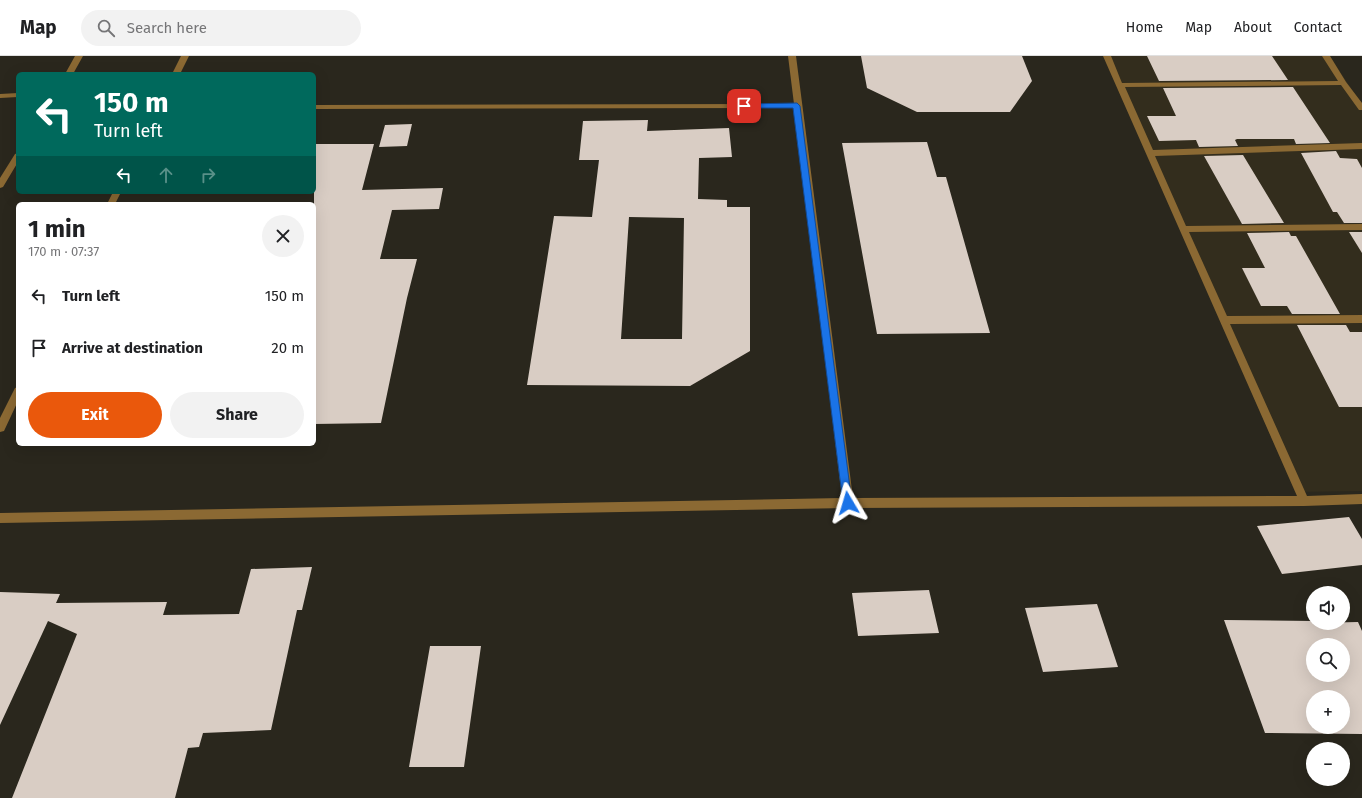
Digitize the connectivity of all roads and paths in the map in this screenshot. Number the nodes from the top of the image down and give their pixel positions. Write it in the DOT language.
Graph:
graph roads {
  1 [pos="79,56"];
  2 [pos="185,56"];
  3 [pos="792,56"];
  4 [pos="1107,56"];
  5 [pos="1326,56"];
  6 [pos="69,72"];
  7 [pos="177,72"];
  8 [pos="1343,83"];
  9 [pos="1120,85"];
  10 [pos="16,95"];
  11 [pos="0,96"];
  12 [pos="1358,96"];
  13 [pos="797,106"];
  14 [pos="316,107"];
  15 [pos="1362,108"];
  16 [pos="1362,146"];
  17 [pos="1150,153"];
  18 [pos="16,159"];
  19 [pos="0,185"];
  20 [pos="1362,227"];
  21 [pos="1185,228"];
  22 [pos="1362,319"];
  23 [pos="1224,320"];
  24 [pos="16,395"];
  25 [pos="3,417"];
  26 [pos="0,428"];
  27 [pos="1362,499"];
  28 [pos="1304,501"];
  29 [pos="848,503"];
  30 [pos="0,518"];
  1 -- 6 [label="street"];
  2 -- 7 [label="street"];
  3 -- 13 [label="street"];
  4 -- 9 [label="street"];
  5 -- 8 [label="street"];
  8 -- 9 [label="street"];
  8 -- 12 [label="street"];
  9 -- 17 [label="street"];
  10 -- 11 [label="street"];
  12 -- 15 [label="street"];
  13 -- 14 [label="street"];
  13 -- 29 [label="street"];
  16 -- 17 [label="street"];
  17 -- 21 [label="street"];
  18 -- 19 [label="street"];
  20 -- 21 [label="street"];
  21 -- 23 [label="street"];
  22 -- 23 [label="street"];
  23 -- 28 [label="street"];
  24 -- 25 [label="street"];
  25 -- 26 [label="street"];
  27 -- 28 [label="street"];
  28 -- 29 [label="street"];
  29 -- 30 [label="street"];
}
